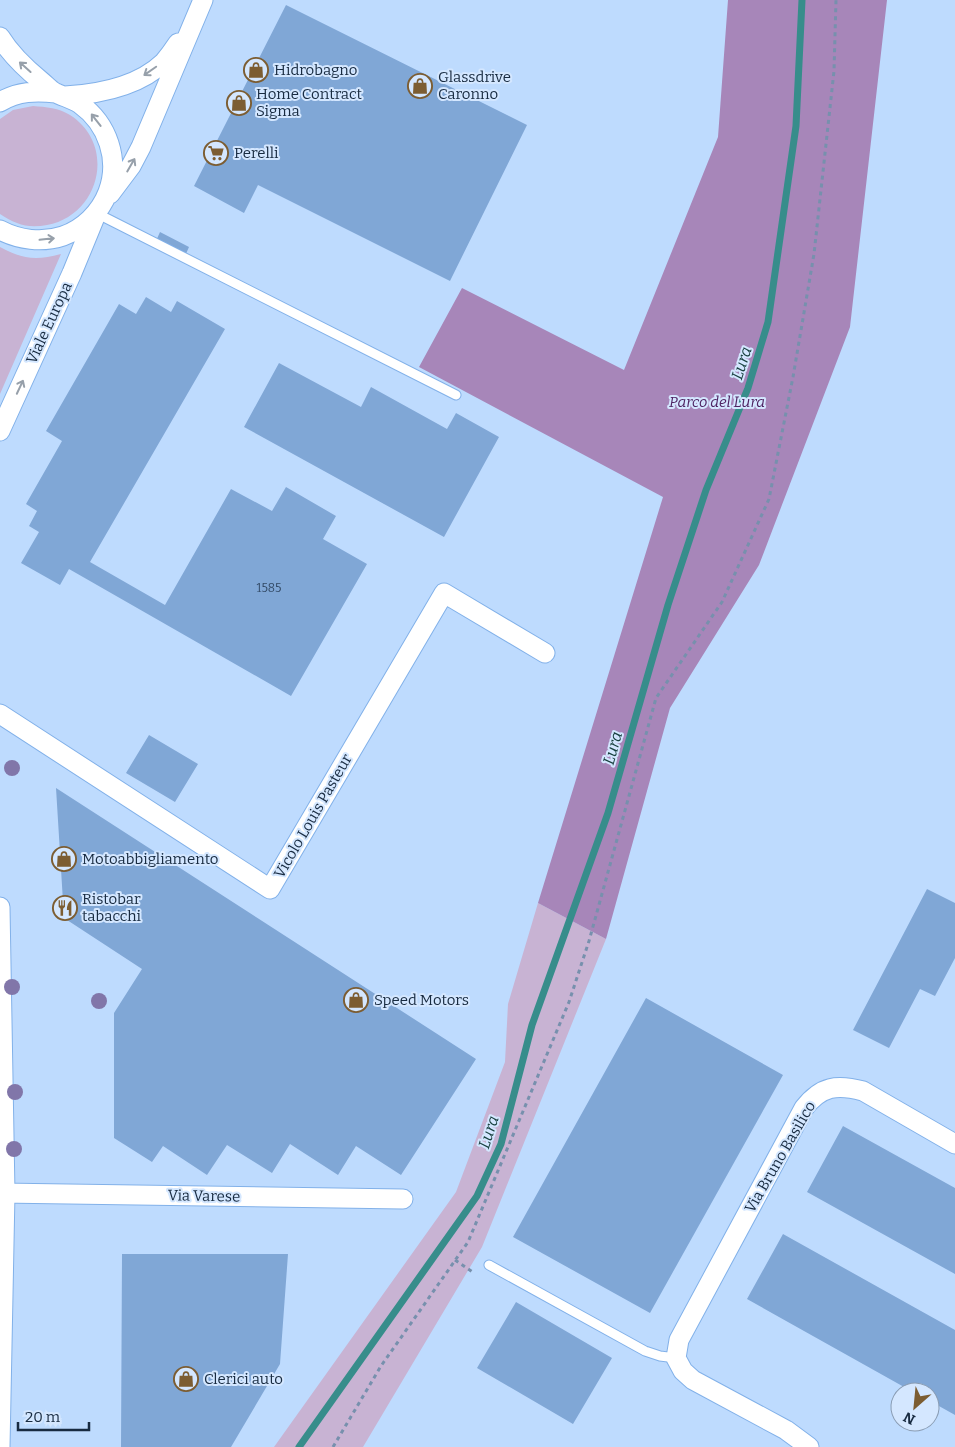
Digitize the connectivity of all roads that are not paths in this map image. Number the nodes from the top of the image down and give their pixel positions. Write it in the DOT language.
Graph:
graph roads {
  1 [pos="203,0"];
  2 [pos="194,22"];
  3 [pos="0,37"];
  4 [pos="60,94"];
  5 [pos="0,102"];
  6 [pos="99,209"];
  7 [pos="0,230"];
  8 [pos="456,395"];
  9 [pos="0,431"];
  10 [pos="545,653"];
  11 [pos="0,714"];
  12 [pos="0,907"];
  13 [pos="955,1144"];
  14 [pos="2,1193"];
  15 [pos="402,1198"];
  16 [pos="489,1265"];
  17 [pos="676,1358"];
  18 [pos="0,1447"];
  19 [pos="809,1447"];
  1 -- 2 [label="street, Viale Europa"];
  2 -- 4 [label="street, Viale Europa, one-way"];
  6 -- 2 [label="street, Viale Europa, one-way"];
  4 -- 3 [label="street, Viale Europa, one-way"];
  4 -- 5 [label="street"];
  6 -- 4 [label="street, Viale Europa, one-way"];
  7 -- 6 [label="street, Viale Europa, one-way"];
  6 -- 8 [label="lane"];
  9 -- 6 [label="street, Viale Europa, one-way"];
  10 -- 11 [label="street, Vicolo Louis Pasteur"];
  12 -- 14 [label="street"];
  13 -- 17 [label="street, Via Bruno Basilico"];
  14 -- 15 [label="street, Via Varese"];
  14 -- 18 [label="street"];
  16 -- 17 [label="lane"];
  17 -- 19 [label="street"];
}
